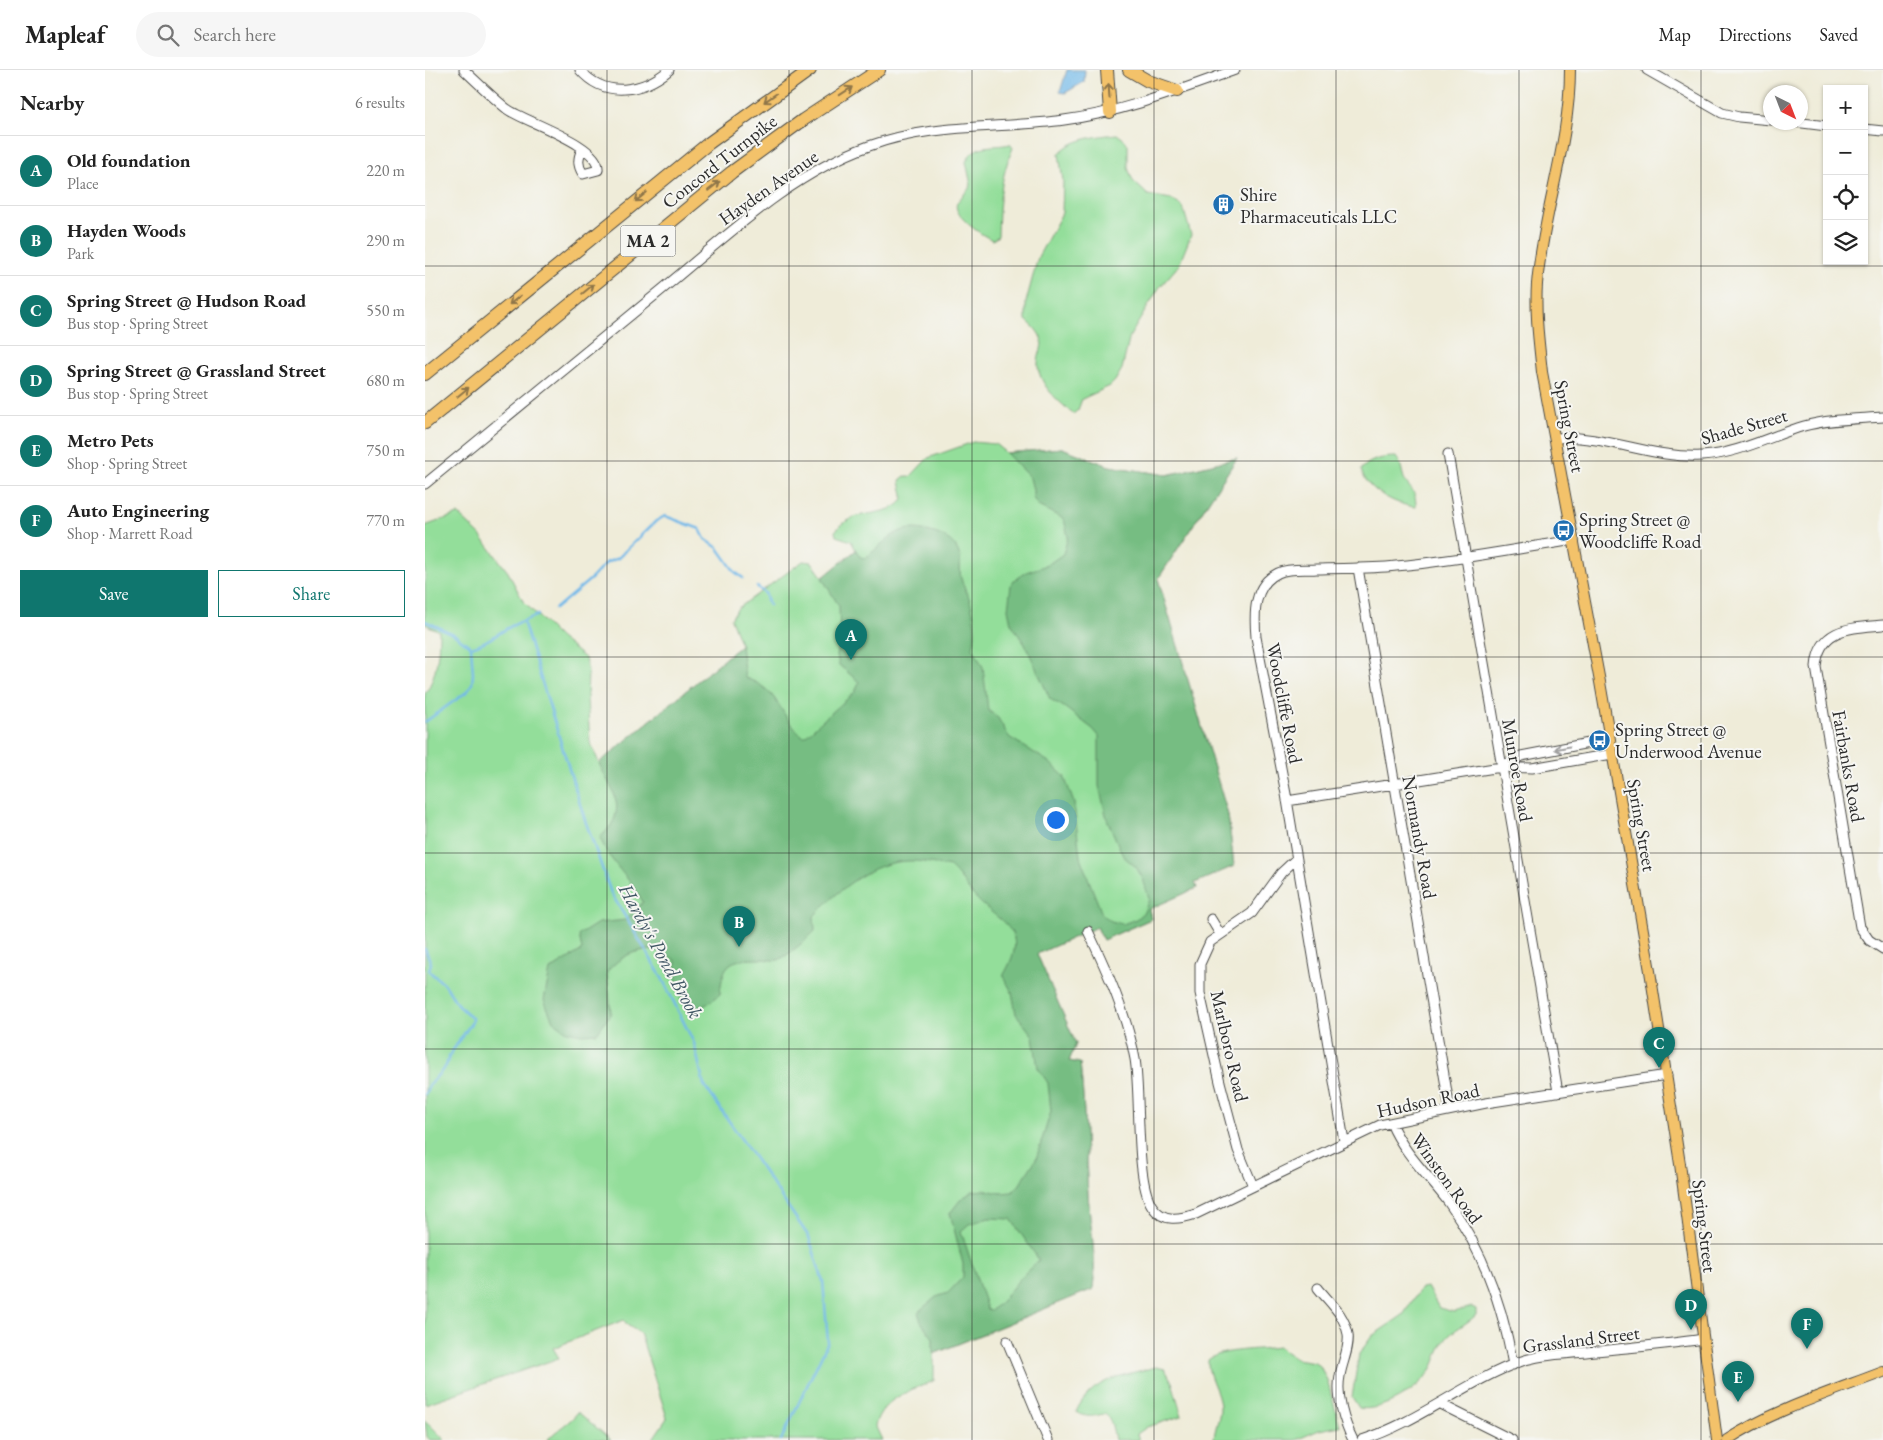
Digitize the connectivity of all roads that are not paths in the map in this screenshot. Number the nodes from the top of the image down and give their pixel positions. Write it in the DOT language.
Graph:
graph roads {
  1 [pos="464,70"];
  2 [pos="580,70"];
  3 [pos="669,70"];
  4 [pos="810,70"];
  5 [pos="879,70"];
  6 [pos="1107,70"];
  7 [pos="1129,70"];
  8 [pos="1235,70"];
  9 [pos="1570,70"];
  10 [pos="1647,70"];
  11 [pos="1177,91"];
  12 [pos="1110,112"];
  13 [pos="1763,119"];
  14 [pos="1808,124"];
  15 [pos="1823,126"];
  16 [pos="1868,129"];
  17 [pos="1883,131"];
  18 [pos="582,149"];
  19 [pos="425,374"];
  20 [pos="1883,417"];
  21 [pos="425,423"];
  22 [pos="1555,438"];
  23 [pos="1448,454"];
  24 [pos="425,484"];
  25 [pos="1574,540"];
  26 [pos="1466,559"];
  27 [pos="1357,568"];
  28 [pos="1883,625"];
  29 [pos="1609,739"];
  30 [pos="1612,754"];
  31 [pos="1501,767"];
  32 [pos="1394,784"];
  33 [pos="1287,801"];
  34 [pos="1296,859"];
  35 [pos="1211,918"];
  36 [pos="1088,931"];
  37 [pos="1220,934"];
  38 [pos="1883,950"];
  39 [pos="1667,1074"];
  40 [pos="1558,1092"];
  41 [pos="1450,1110"];
  42 [pos="1391,1123"];
  43 [pos="1344,1142"];
  44 [pos="1253,1186"];
  45 [pos="1318,1288"];
  46 [pos="1703,1339"];
  47 [pos="1007,1341"];
  48 [pos="1513,1365"];
  49 [pos="1883,1372"];
  50 [pos="1440,1404"];
  51 [pos="1049,1440"];
  52 [pos="1353,1440"];
  53 [pos="1362,1440"];
  54 [pos="1512,1440"];
  55 [pos="1717,1440"];
  56 [pos="1727,1440"];
  1 -- 18 [label="street"];
  2 -- 3 [label="street"];
  4 -- 19 [label="highway, Concord Turnpike / MA 2, one-way"];
  21 -- 5 [label="highway, Concord Turnpike / MA 2, one-way"];
  12 -- 6 [label="highway, one-way"];
  7 -- 11 [label="highway"];
  8 -- 11 [label="street, Hayden Avenue"];
  9 -- 22 [label="main road, Spring Street"];
  10 -- 13 [label="street"];
  11 -- 12 [label="street, Hayden Avenue"];
  12 -- 24 [label="street, Hayden Avenue"];
  14 -- 15 [label="street"];
  16 -- 17 [label="street"];
  20 -- 22 [label="street, Shade Street"];
  22 -- 25 [label="main road, Spring Street"];
  23 -- 26 [label="street, Munroe Road"];
  25 -- 26 [label="street, Woodcliffe Road"];
  25 -- 29 [label="main road, Spring Street"];
  26 -- 27 [label="street, Woodcliffe Road"];
  26 -- 31 [label="street, Munroe Road"];
  27 -- 32 [label="street, Normandy Road"];
  27 -- 33 [label="street, Woodcliffe Road"];
  28 -- 38 [label="street, Fairbanks Road"];
  29 -- 30 [label="main road, Spring Street"];
  29 -- 31 [label="street, one-way"];
  30 -- 31 [label="street"];
  30 -- 39 [label="main road, Spring Street"];
  31 -- 32 [label="street"];
  31 -- 40 [label="street, Munroe Road"];
  32 -- 33 [label="street"];
  32 -- 41 [label="street, Normandy Road"];
  33 -- 34 [label="street, Woodcliffe Road"];
  34 -- 37 [label="street, Marlboro Road"];
  34 -- 43 [label="street, Woodcliffe Road"];
  35 -- 37 [label="street"];
  36 -- 44 [label="street, Hudson Road"];
  37 -- 44 [label="street, Marlboro Road"];
  39 -- 40 [label="street, Hudson Road"];
  39 -- 46 [label="main road, Spring Street"];
  40 -- 41 [label="street, Hudson Road"];
  41 -- 42 [label="street, Hudson Road"];
  42 -- 43 [label="street, Hudson Road"];
  42 -- 48 [label="street, Winston Road"];
  43 -- 44 [label="street, Hudson Road"];
  45 -- 52 [label="street"];
  46 -- 48 [label="street, Grassland Street"];
  46 -- 55 [label="main road, Spring Street"];
  47 -- 51 [label="street"];
  48 -- 50 [label="street, Grassland Street"];
  49 -- 56 [label="main road"];
  50 -- 53 [label="street, Grassland Street"];
  50 -- 54 [label="street"];
}
